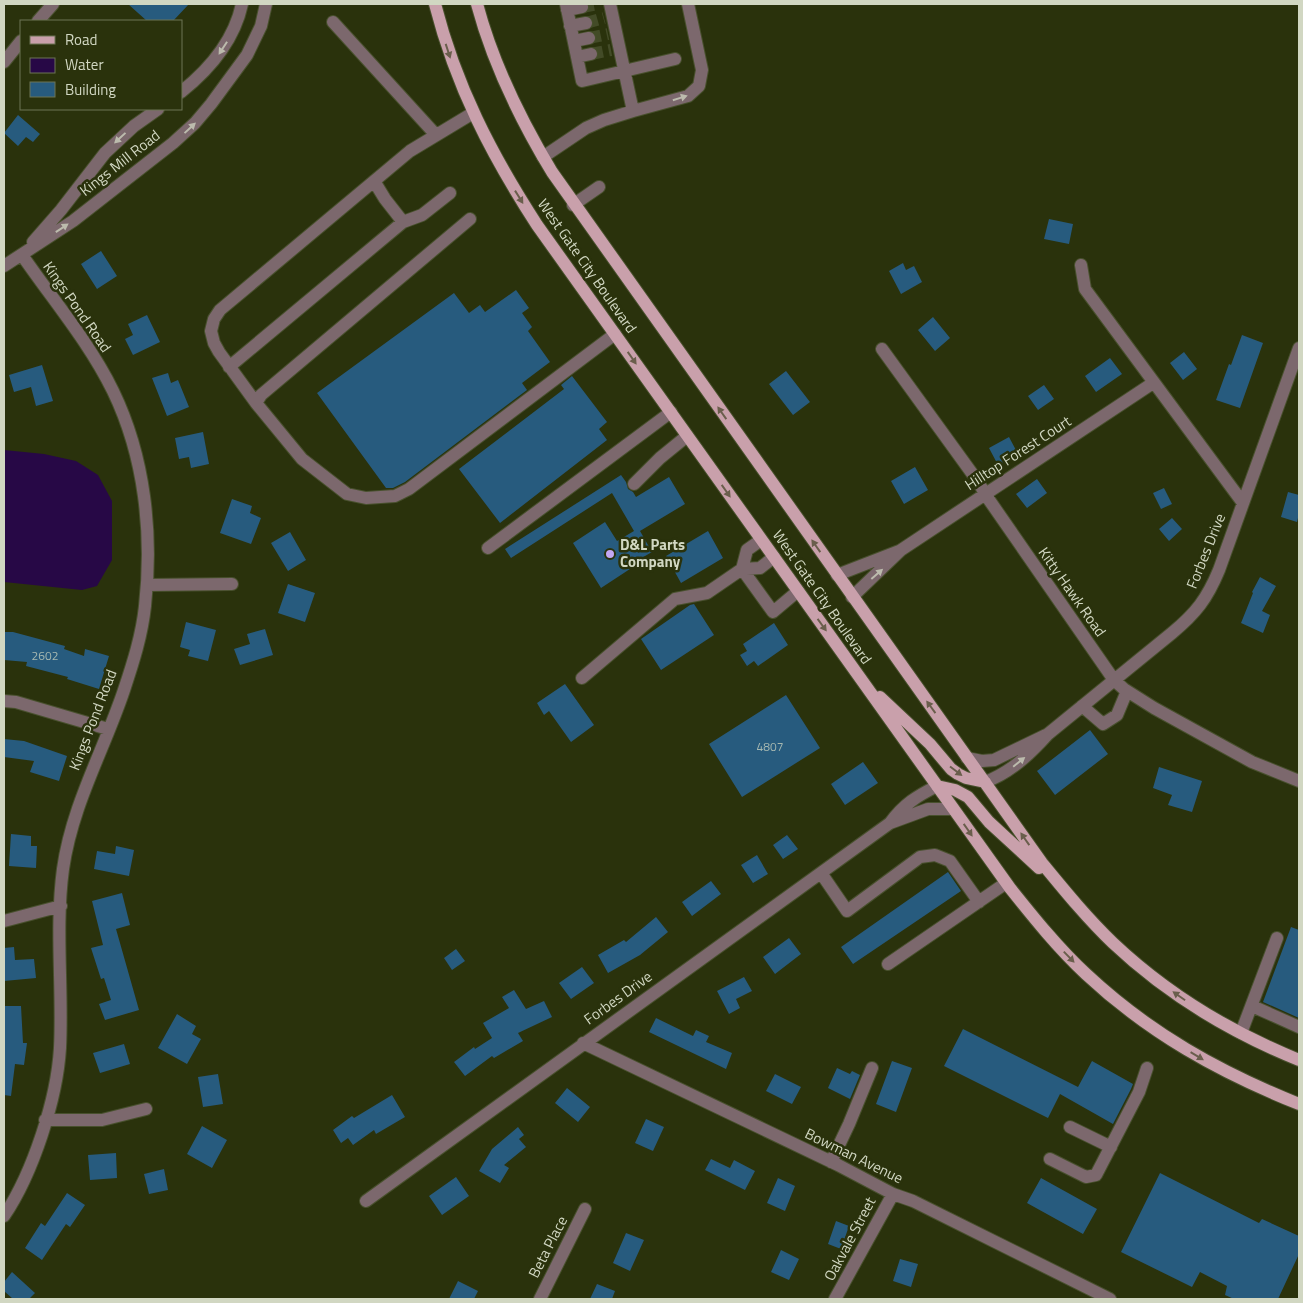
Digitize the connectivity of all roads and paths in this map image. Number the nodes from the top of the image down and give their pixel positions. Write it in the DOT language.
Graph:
graph roads {
  1 [pos="53,4"];
  2 [pos="242,4"];
  3 [pos="266,4"];
  4 [pos="435,4"];
  5 [pos="477,4"];
  6 [pos="688,4"];
  7 [pos="566,7"];
  8 [pos="582,7"];
  9 [pos="609,13"];
  10 [pos="39,20"];
  11 [pos="333,22"];
  12 [pos="586,23"];
  13 [pos="570,26"];
  14 [pos="589,38"];
  15 [pos="574,41"];
  16 [pos="20,42"];
  17 [pos="591,54"];
  18 [pos="577,57"];
  19 [pos="675,59"];
  20 [pos="4,62"];
  21 [pos="624,71"];
  22 [pos="182,91"];
  23 [pos="157,110"];
  24 [pos="633,111"];
  25 [pos="473,113"];
  26 [pos="436,135"];
  27 [pos="543,157"];
  28 [pos="374,181"];
  29 [pos="599,186"];
  30 [pos="450,193"];
  31 [pos="574,205"];
  32 [pos="470,218"];
  33 [pos="404,222"];
  34 [pos="22,256"];
  35 [pos="1081,265"];
  36 [pos="4,266"];
  37 [pos="615,334"];
  38 [pos="1299,348"];
  39 [pos="882,349"];
  40 [pos="230,367"];
  41 [pos="1153,383"];
  42 [pos="256,403"];
  43 [pos="671,412"];
  44 [pos="688,436"];
  45 [pos="634,484"];
  46 [pos="985,494"];
  47 [pos="1243,503"];
  48 [pos="761,540"];
  49 [pos="488,548"];
  50 [pos="901,550"];
  51 [pos="774,557"];
  52 [pos="742,569"];
  53 [pos="837,575"];
  54 [pos="146,584"];
  55 [pos="232,584"];
  56 [pos="798,591"];
  57 [pos="852,597"];
  58 [pos="859,676"];
  59 [pos="582,678"];
  60 [pos="1114,680"];
  61 [pos="1127,691"];
  62 [pos="4,701"];
  63 [pos="1082,706"];
  64 [pos="108,729"];
  65 [pos="1048,734"];
  66 [pos="968,758"];
  67 [pos="1299,781"];
  68 [pos="985,782"];
  69 [pos="937,786"];
  70 [pos="953,809"];
  71 [pos="890,823"];
  72 [pos="821,873"];
  73 [pos="1006,883"];
  74 [pos="1065,891"];
  75 [pos="979,902"];
  76 [pos="60,906"];
  77 [pos="4,921"];
  78 [pos="1277,938"];
  79 [pos="888,964"];
  80 [pos="1252,1006"];
  81 [pos="1299,1027"];
  82 [pos="1241,1033"];
  83 [pos="583,1043"];
  84 [pos="1299,1060"];
  85 [pos="872,1068"];
  86 [pos="1147,1068"];
  87 [pos="1299,1104"];
  88 [pos="146,1109"];
  89 [pos="45,1120"];
  90 [pos="1070,1128"];
  91 [pos="1111,1147"];
  92 [pos="1050,1159"];
  93 [pos="831,1162"];
  94 [pos="893,1194"];
  95 [pos="366,1201"];
  96 [pos="585,1210"];
  97 [pos="4,1216"];
  98 [pos="540,1299"];
  99 [pos="836,1299"];
  100 [pos="1110,1299"];
  1 -- 10 [label="street"];
  2 -- 22 [label="street, one-way"];
  34 -- 3 [label="street, Kings Mill Road, one-way"];
  4 -- 25 [label="main road, West Gate City Boulevard, one-way"];
  5 -- 27 [label="main road, West Gate City Boulevard"];
  24 -- 6 [label="street, one-way"];
  7 -- 8 [label="street"];
  7 -- 13 [label="street"];
  9 -- 21 [label="street"];
  11 -- 26 [label="street"];
  12 -- 13 [label="street"];
  13 -- 15 [label="street"];
  14 -- 15 [label="street"];
  15 -- 18 [label="street"];
  16 -- 20 [label="street"];
  17 -- 18 [label="street"];
  18 -- 21 [label="street"];
  19 -- 21 [label="street"];
  21 -- 24 [label="street"];
  23 -- 34 [label="street, Kings Mill Road, one-way"];
  24 -- 27 [label="street"];
  25 -- 26 [label="street"];
  25 -- 37 [label="main road, West Gate City Boulevard, one-way"];
  26 -- 28 [label="street"];
  27 -- 31 [label="main road, West Gate City Boulevard"];
  28 -- 33 [label="street"];
  28 -- 40 [label="street"];
  29 -- 31 [label="street"];
  30 -- 33 [label="street"];
  53 -- 31 [label="main road, West Gate City Boulevard, one-way"];
  32 -- 42 [label="street"];
  33 -- 40 [label="street"];
  34 -- 36 [label="street, Kings Mill Road"];
  34 -- 54 [label="street, Kings Pond Road"];
  35 -- 41 [label="street"];
  37 -- 42 [label="street"];
  37 -- 43 [label="main road, West Gate City Boulevard, one-way"];
  38 -- 47 [label="street, Forbes Drive"];
  39 -- 46 [label="street, Kitty Hawk Road"];
  40 -- 42 [label="street"];
  41 -- 46 [label="street, Hilltop Forest Court"];
  41 -- 47 [label="street"];
  43 -- 44 [label="main road, West Gate City Boulevard"];
  43 -- 49 [label="street"];
  44 -- 45 [label="street"];
  44 -- 48 [label="main road, West Gate City Boulevard, one-way"];
  46 -- 50 [label="street, Hilltop Forest Court"];
  46 -- 60 [label="street, Kitty Hawk Road"];
  47 -- 60 [label="street, Forbes Drive"];
  48 -- 51 [label="main road, West Gate City Boulevard"];
  48 -- 52 [label="street"];
  50 -- 53 [label="street, Hilltop Forest Court"];
  57 -- 50 [label="street, Hilltop Forest Court, one-way"];
  51 -- 52 [label="street"];
  51 -- 56 [label="main road, West Gate City Boulevard"];
  52 -- 56 [label="street"];
  52 -- 59 [label="street"];
  53 -- 57 [label="main road, West Gate City Boulevard"];
  54 -- 55 [label="street"];
  54 -- 64 [label="street, Kings Pond Road"];
  56 -- 58 [label="main road, West Gate City Boulevard, one-way"];
  66 -- 57 [label="main road, West Gate City Boulevard, one-way"];
  58 -- 68 [label="main road, one-way"];
  58 -- 69 [label="main road, West Gate City Boulevard"];
  60 -- 61 [label="street, Kitty Hawk Road"];
  60 -- 63 [label="street, Forbes Drive"];
  61 -- 63 [label="street"];
  61 -- 67 [label="street, Kitty Hawk Road"];
  62 -- 64 [label="street"];
  63 -- 65 [label="street, Forbes Drive"];
  64 -- 76 [label="street, Kings Pond Road"];
  65 -- 66 [label="street, Forbes Drive"];
  68 -- 65 [label="street, Forbes Drive, one-way"];
  66 -- 68 [label="main road, West Gate City Boulevard"];
  74 -- 68 [label="main road, West Gate City Boulevard, one-way"];
  69 -- 70 [label="main road, West Gate City Boulevard"];
  69 -- 71 [label="street, Forbes Drive"];
  69 -- 74 [label="main road"];
  70 -- 71 [label="street, Forbes Drive"];
  70 -- 73 [label="main road, West Gate City Boulevard, one-way"];
  71 -- 72 [label="street, Forbes Drive"];
  72 -- 75 [label="street"];
  72 -- 83 [label="street, Forbes Drive"];
  73 -- 75 [label="street"];
  73 -- 87 [label="main road, West Gate City Boulevard, one-way"];
  82 -- 74 [label="main road, West Gate City Boulevard, one-way"];
  75 -- 79 [label="street"];
  76 -- 77 [label="street"];
  76 -- 89 [label="street, Kings Pond Road"];
  78 -- 80 [label="street"];
  80 -- 81 [label="street"];
  80 -- 82 [label="street"];
  82 -- 84 [label="main road, West Gate City Boulevard"];
  83 -- 93 [label="street, Bowman Avenue"];
  83 -- 95 [label="street, Forbes Drive"];
  85 -- 93 [label="street"];
  86 -- 91 [label="street"];
  88 -- 89 [label="street"];
  89 -- 97 [label="street, Kings Pond Road"];
  90 -- 91 [label="street"];
  91 -- 92 [label="street"];
  93 -- 94 [label="street, Bowman Avenue"];
  94 -- 99 [label="street, Oakvale Street"];
  94 -- 100 [label="street, Bowman Avenue"];
  96 -- 98 [label="street, Beta Place"];
}
